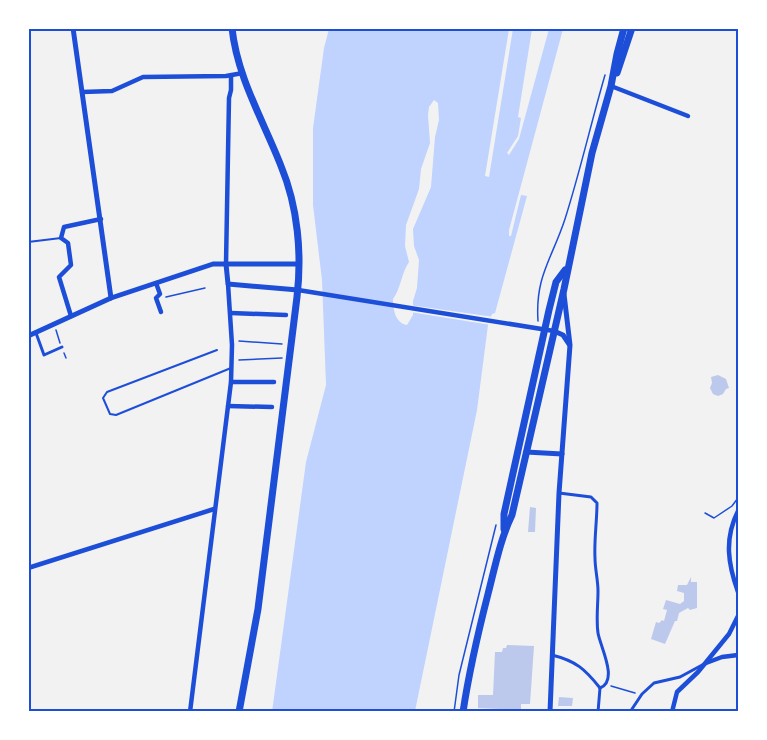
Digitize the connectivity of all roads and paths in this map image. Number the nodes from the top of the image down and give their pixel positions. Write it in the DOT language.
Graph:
graph roads {
  1 [pos="73,28"];
  2 [pos="232,28"];
  3 [pos="624,28"];
  4 [pos="632,28"];
  5 [pos="606,72"];
  6 [pos="243,73"];
  7 [pos="231,75"];
  8 [pos="611,86"];
  9 [pos="82,92"];
  10 [pos="688,116"];
  11 [pos="101,219"];
  12 [pos="61,238"];
  13 [pos="28,242"];
  14 [pos="226,264"];
  15 [pos="299,264"];
  16 [pos="567,268"];
  17 [pos="156,283"];
  18 [pos="228,284"];
  19 [pos="205,288"];
  20 [pos="564,289"];
  21 [pos="298,290"];
  22 [pos="160,294"];
  23 [pos="111,298"];
  24 [pos="161,312"];
  25 [pos="231,313"];
  26 [pos="286,315"];
  27 [pos="71,316"];
  28 [pos="54,323"];
  29 [pos="538,323"];
  30 [pos="545,330"];
  31 [pos="554,331"];
  32 [pos="36,333"];
  33 [pos="28,336"];
  34 [pos="232,340"];
  35 [pos="281,344"];
  36 [pos="570,345"];
  37 [pos="62,347"];
  38 [pos="217,350"];
  39 [pos="280,358"];
  40 [pos="232,360"];
  41 [pos="231,368"];
  42 [pos="231,382"];
  43 [pos="274,382"];
  44 [pos="228,406"];
  45 [pos="272,407"];
  46 [pos="526,452"];
  47 [pos="562,454"];
  48 [pos="559,493"];
  49 [pos="738,498"];
  50 [pos="214,509"];
  51 [pos="738,512"];
  52 [pos="705,513"];
  53 [pos="497,521"];
  54 [pos="504,532"];
  55 [pos="28,568"];
  56 [pos="738,592"];
  57 [pos="738,616"];
  58 [pos="552,655"];
  59 [pos="738,656"];
  60 [pos="704,664"];
  61 [pos="608,681"];
  62 [pos="600,688"];
  63 [pos="642,694"];
  64 [pos="190,711"];
  65 [pos="239,711"];
  66 [pos="454,711"];
  67 [pos="463,711"];
  68 [pos="550,711"];
  69 [pos="598,711"];
  70 [pos="630,711"];
  71 [pos="672,711"];
  1 -- 9 [label="street"];
  2 -- 6 [label="main road"];
  3 -- 8 [label="main road"];
  4 -- 8 [label="main road"];
  5 -- 29 [label="path"];
  6 -- 7 [label="street"];
  6 -- 15 [label="main road"];
  7 -- 9 [label="street"];
  7 -- 14 [label="street"];
  8 -- 10 [label="street"];
  8 -- 16 [label="main road"];
  9 -- 11 [label="street"];
  11 -- 12 [label="street"];
  11 -- 23 [label="street"];
  12 -- 13 [label="lane"];
  12 -- 27 [label="street"];
  14 -- 15 [label="street"];
  14 -- 17 [label="street"];
  14 -- 18 [label="street"];
  15 -- 21 [label="main road"];
  16 -- 20 [label="main road"];
  16 -- 30 [label="main road"];
  17 -- 22 [label="street"];
  17 -- 23 [label="street"];
  18 -- 21 [label="street"];
  18 -- 25 [label="street"];
  19 -- 22 [label="path"];
  20 -- 31 [label="main road"];
  20 -- 36 [label="street"];
  21 -- 30 [label="street"];
  21 -- 65 [label="main road"];
  22 -- 24 [label="street"];
  23 -- 27 [label="street"];
  25 -- 26 [label="street"];
  25 -- 34 [label="street"];
  27 -- 28 [label="street"];
  28 -- 32 [label="street"];
  28 -- 37 [label="path"];
  30 -- 31 [label="street"];
  30 -- 54 [label="main road"];
  31 -- 36 [label="street"];
  31 -- 46 [label="main road"];
  32 -- 33 [label="street"];
  32 -- 37 [label="street"];
  34 -- 35 [label="path"];
  34 -- 40 [label="street"];
  36 -- 47 [label="street"];
  38 -- 41 [label="lane"];
  39 -- 40 [label="path"];
  40 -- 41 [label="street"];
  41 -- 42 [label="street"];
  42 -- 43 [label="street"];
  42 -- 44 [label="street"];
  44 -- 45 [label="street"];
  44 -- 50 [label="street"];
  46 -- 47 [label="street"];
  46 -- 54 [label="main road"];
  47 -- 48 [label="street"];
  48 -- 58 [label="street"];
  48 -- 61 [label="street"];
  49 -- 52 [label="path"];
  50 -- 55 [label="street"];
  50 -- 64 [label="street"];
  51 -- 56 [label="street"];
  53 -- 66 [label="path"];
  54 -- 67 [label="main road"];
  57 -- 60 [label="street"];
  58 -- 62 [label="street"];
  58 -- 68 [label="street"];
  59 -- 60 [label="street"];
  60 -- 63 [label="street"];
  60 -- 71 [label="street"];
  61 -- 62 [label="street"];
  61 -- 63 [label="path"];
  62 -- 69 [label="street"];
  63 -- 70 [label="street"];
}
